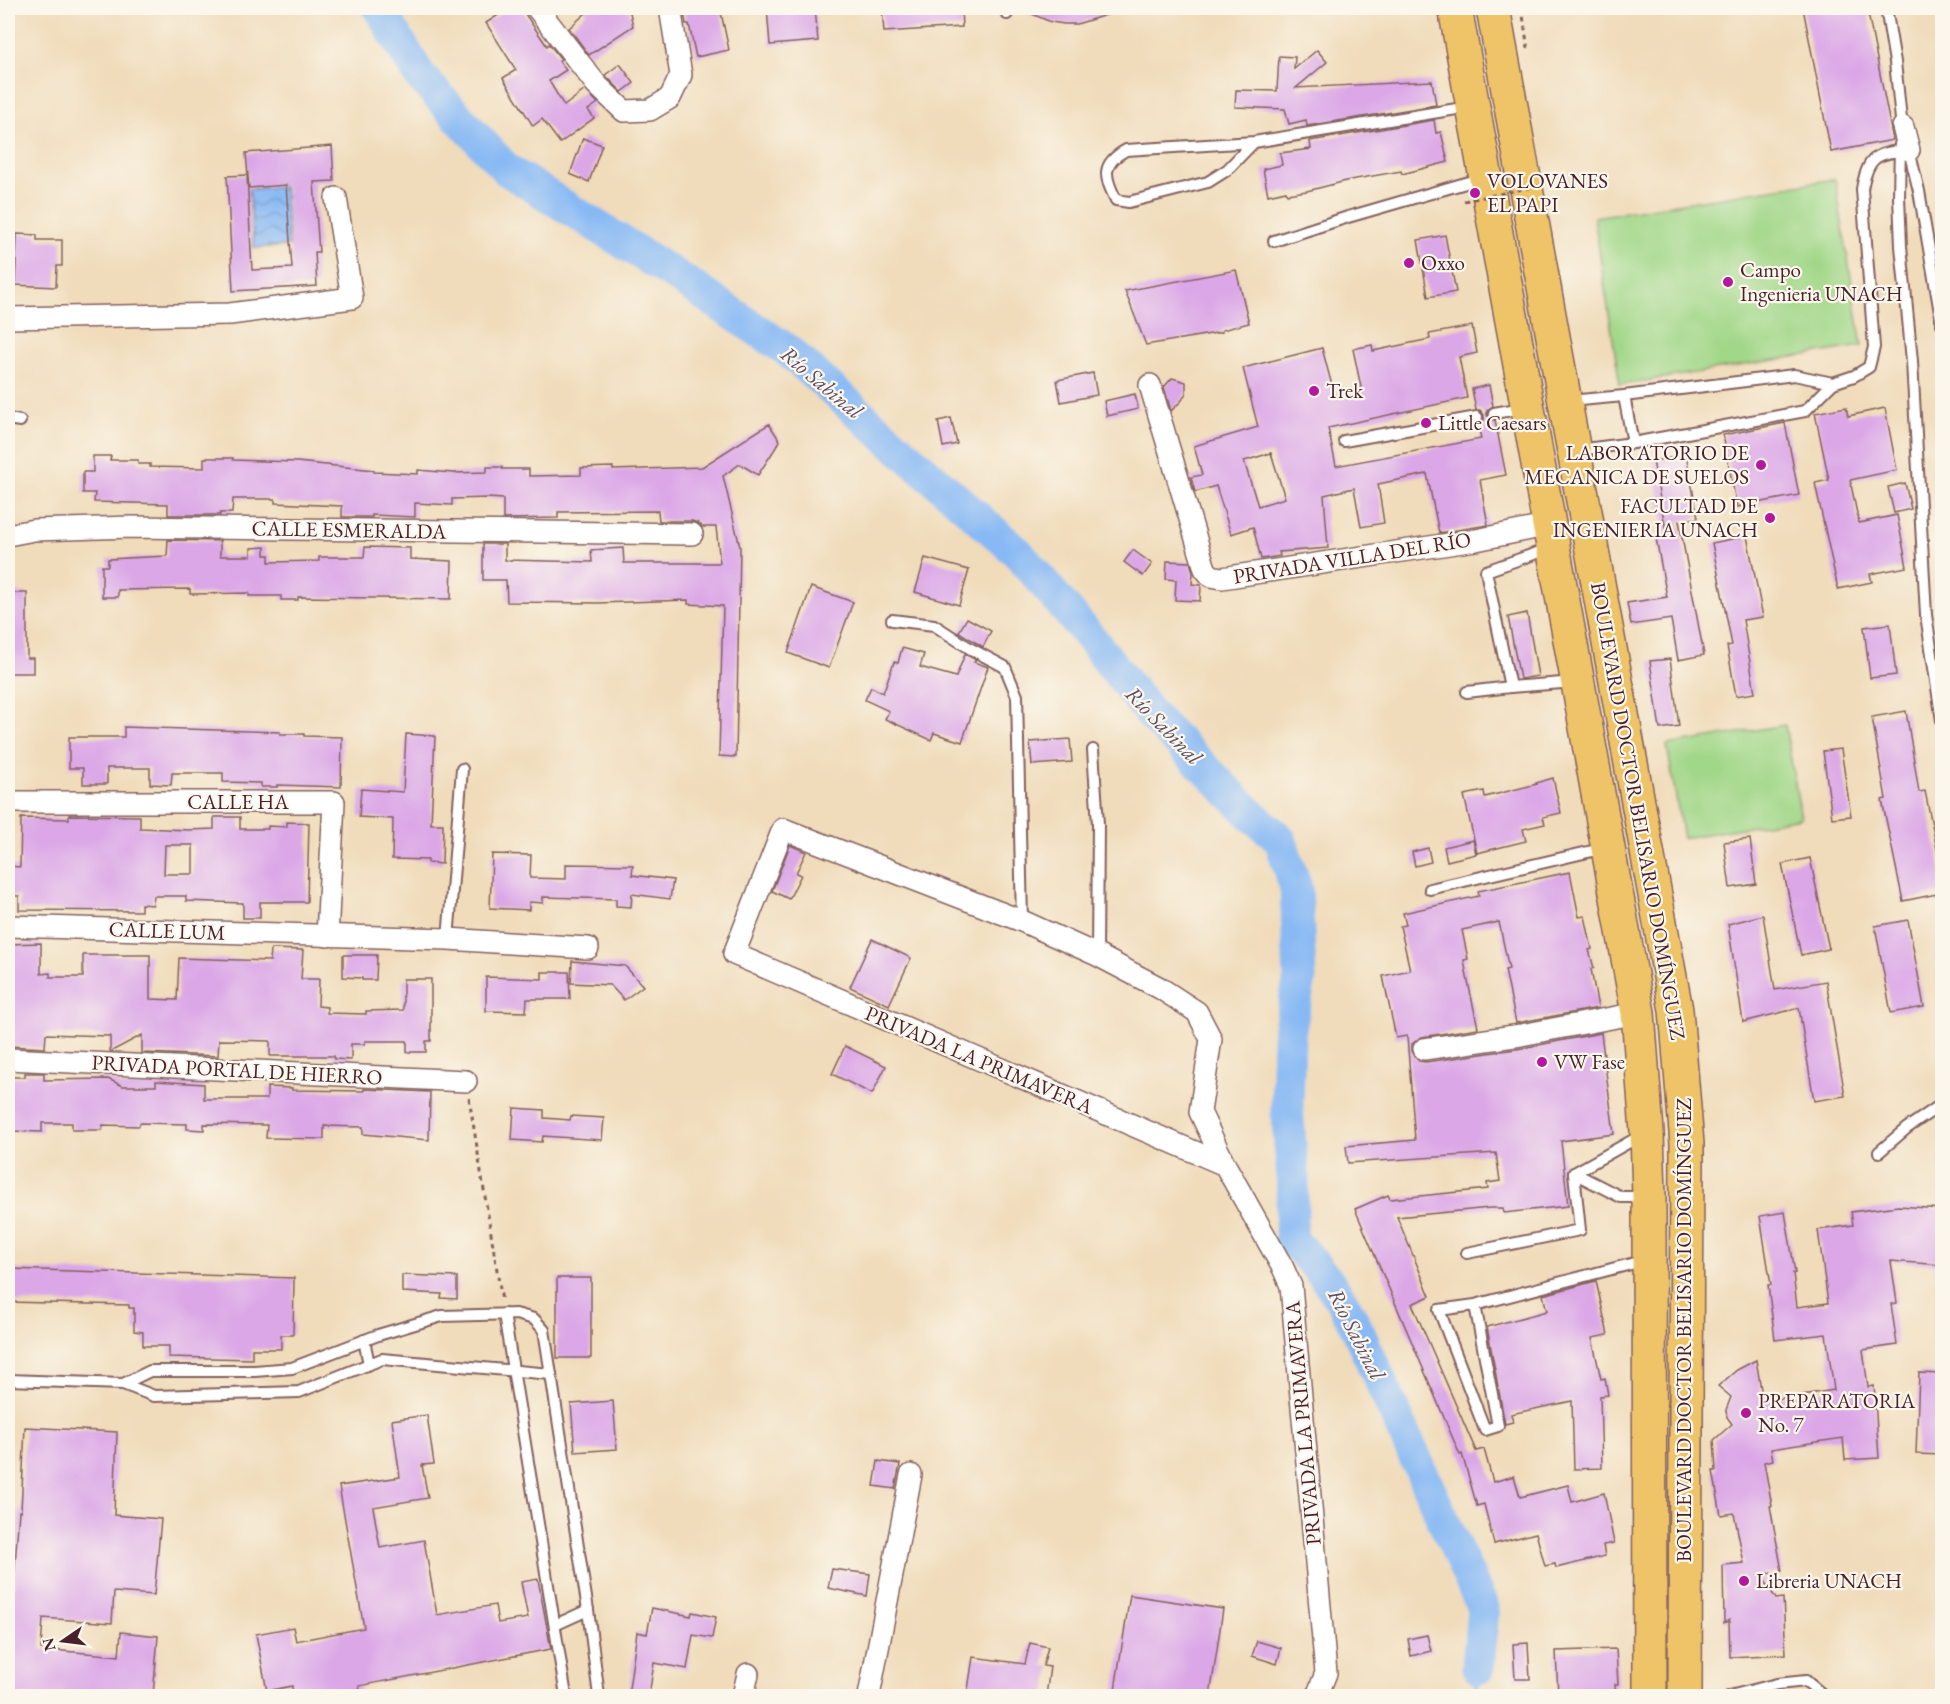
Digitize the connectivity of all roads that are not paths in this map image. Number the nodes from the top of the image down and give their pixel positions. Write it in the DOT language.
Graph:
graph roads {
  1 [pos="537,8"];
  2 [pos="670,8"];
  3 [pos="1455,8"];
  4 [pos="1493,8"];
  5 [pos="1886,8"];
  6 [pos="1504,73"];
  7 [pos="1470,94"];
  8 [pos="1903,127"];
  9 [pos="1254,142"];
  10 [pos="1904,150"];
  11 [pos="1486,177"];
  12 [pos="336,198"];
  13 [pos="1274,241"];
  14 [pos="8,318"];
  15 [pos="1942,324"];
  16 [pos="1833,382"];
  17 [pos="1150,385"];
  18 [pos="1624,396"];
  19 [pos="1563,401"];
  20 [pos="1527,407"];
  21 [pos="1494,413"];
  22 [pos="1477,417"];
  23 [pos="8,419"];
  24 [pos="20,421"];
  25 [pos="1344,441"];
  26 [pos="1633,444"];
  27 [pos="1575,450"];
  28 [pos="692,534"];
  29 [pos="8,535"];
  30 [pos="1552,536"];
  31 [pos="892,620"];
  32 [pos="1578,682"];
  33 [pos="1510,687"];
  34 [pos="1467,693"];
  35 [pos="1942,721"];
  36 [pos="1093,750"];
  37 [pos="462,769"];
  38 [pos="8,802"];
  39 [pos="1608,848"];
  40 [pos="1430,889"];
  41 [pos="1023,921"];
  42 [pos="8,926"];
  43 [pos="327,936"];
  44 [pos="448,939"];
  45 [pos="588,948"];
  46 [pos="1097,955"];
  47 [pos="1638,1013"];
  48 [pos="1424,1049"];
  49 [pos="8,1059"];
  50 [pos="466,1081"];
  51 [pos="1942,1104"];
  52 [pos="1647,1132"];
  53 [pos="1879,1152"];
  54 [pos="1225,1165"];
  55 [pos="1574,1173"];
  56 [pos="1649,1197"];
  57 [pos="1467,1253"];
  58 [pos="1650,1259"];
  59 [pos="1474,1305"];
  60 [pos="504,1314"];
  61 [pos="364,1340"];
  62 [pos="369,1365"];
  63 [pos="514,1372"];
  64 [pos="551,1374"];
  65 [pos="8,1380"];
  66 [pos="123,1384"];
  67 [pos="911,1475"];
  68 [pos="588,1610"];
  69 [pos="555,1624"];
  70 [pos="748,1674"];
  71 [pos="566,1696"];
  72 [pos="599,1696"];
  73 [pos="743,1696"];
  74 [pos="869,1696"];
  75 [pos="1317,1696"];
  76 [pos="1650,1696"];
  77 [pos="1685,1696"];
  78 [pos="1730,1696"];
  79 [pos="1824,1696"];
  1 -- 2 [label="street"];
  3 -- 7 [label="main road, BOULEVARD DOCTOR BELISARIO DOMÍNGUEZ"];
  4 -- 6 [label="main road, BOULEVARD DOCTOR BELISARIO DOMÍNGUEZ"];
  5 -- 8 [label="lane"];
  6 -- 7 [label="main road"];
  6 -- 19 [label="main road, BOULEVARD DOCTOR BELISARIO DOMÍNGUEZ"];
  7 -- 9 [label="lane"];
  7 -- 11 [label="main road, BOULEVARD DOCTOR BELISARIO DOMÍNGUEZ"];
  8 -- 10 [label="street"];
  9 -- 9 [label="lane"];
  10 -- 15 [label="lane"];
  10 -- 16 [label="lane"];
  10 -- 35 [label="lane"];
  11 -- 13 [label="lane"];
  11 -- 20 [label="main road, BOULEVARD DOCTOR BELISARIO DOMÍNGUEZ"];
  12 -- 14 [label="street"];
  16 -- 18 [label="lane"];
  16 -- 26 [label="lane"];
  17 -- 30 [label="street, PRIVADA VILLA DEL RÍO"];
  18 -- 19 [label="lane"];
  18 -- 26 [label="lane"];
  19 -- 27 [label="main road, BOULEVARD DOCTOR BELISARIO DOMÍNGUEZ"];
  20 -- 21 [label="lane"];
  20 -- 30 [label="main road, BOULEVARD DOCTOR BELISARIO DOMÍNGUEZ"];
  22 -- 25 [label="lane"];
  23 -- 24 [label="lane"];
  26 -- 27 [label="lane"];
  27 -- 77 [label="main road, BOULEVARD DOCTOR BELISARIO DOMÍNGUEZ"];
  28 -- 29 [label="street, CALLE ESMERALDA"];
  30 -- 32 [label="main road, BOULEVARD DOCTOR BELISARIO DOMÍNGUEZ"];
  30 -- 33 [label="lane"];
  31 -- 41 [label="lane"];
  32 -- 33 [label="lane"];
  32 -- 39 [label="main road, BOULEVARD DOCTOR BELISARIO DOMÍNGUEZ"];
  33 -- 34 [label="lane"];
  36 -- 46 [label="lane"];
  37 -- 44 [label="lane"];
  38 -- 43 [label="street, CALLE HA"];
  39 -- 40 [label="lane"];
  39 -- 47 [label="main road, BOULEVARD DOCTOR BELISARIO DOMÍNGUEZ"];
  41 -- 46 [label="street, PRIVADA LA PRIMAVERA"];
  41 -- 54 [label="street, PRIVADA LA PRIMAVERA"];
  42 -- 43 [label="street, CALLE LUM"];
  43 -- 44 [label="street, CALLE LUM"];
  44 -- 45 [label="street, CALLE LUM"];
  46 -- 54 [label="street, PRIVADA LA PRIMAVERA"];
  47 -- 48 [label="street"];
  47 -- 52 [label="main road, BOULEVARD DOCTOR BELISARIO DOMÍNGUEZ"];
  49 -- 50 [label="street, PRIVADA PORTAL DE HIERRO"];
  51 -- 53 [label="lane"];
  52 -- 55 [label="lane"];
  52 -- 56 [label="main road, BOULEVARD DOCTOR BELISARIO DOMÍNGUEZ"];
  54 -- 75 [label="street, PRIVADA LA PRIMAVERA"];
  55 -- 56 [label="lane"];
  55 -- 57 [label="lane"];
  56 -- 58 [label="main road, BOULEVARD DOCTOR BELISARIO DOMÍNGUEZ"];
  58 -- 59 [label="lane"];
  58 -- 76 [label="main road, BOULEVARD DOCTOR BELISARIO DOMÍNGUEZ"];
  59 -- 59 [label="lane"];
  60 -- 61 [label="lane"];
  60 -- 63 [label="lane"];
  60 -- 64 [label="lane"];
  61 -- 62 [label="lane"];
  61 -- 66 [label="lane"];
  62 -- 63 [label="lane"];
  62 -- 66 [label="lane"];
  63 -- 64 [label="lane"];
  63 -- 69 [label="lane"];
  64 -- 68 [label="lane"];
  65 -- 66 [label="lane"];
  67 -- 74 [label="street"];
  68 -- 69 [label="lane"];
  68 -- 72 [label="lane"];
  69 -- 71 [label="lane"];
  70 -- 73 [label="street"];
  78 -- 79 [label="lane"];
}
